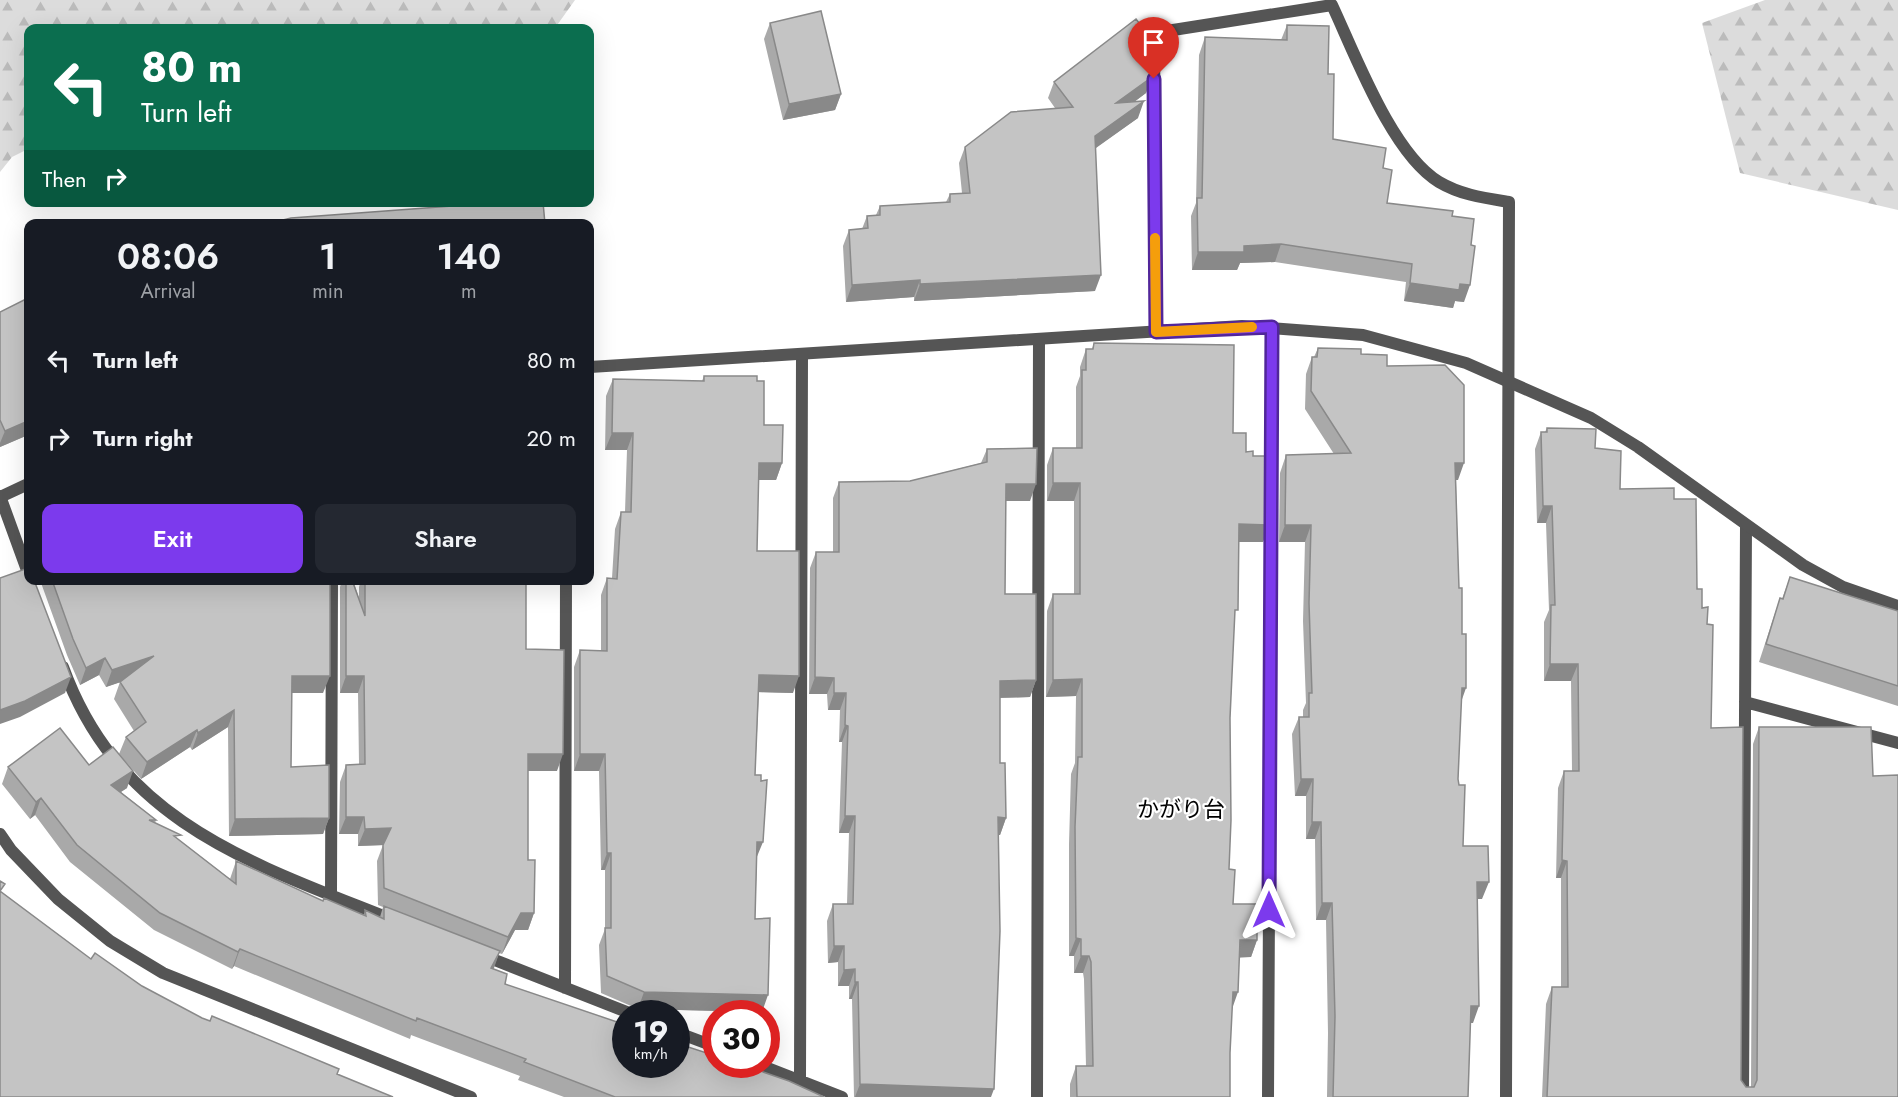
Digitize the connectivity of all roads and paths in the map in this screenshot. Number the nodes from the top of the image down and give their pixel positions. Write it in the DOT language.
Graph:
graph roads {
  1 [pos="1272,327"];
  2 [pos="1156,332"];
  3 [pos="1039,339"];
  4 [pos="802,354"];
  5 [pos="594,367"];
  6 [pos="1509,380"];
  7 [pos="24,486"];
  8 [pos="0,497"];
  9 [pos="1746,526"];
  10 [pos="24,562"];
  11 [pos="332,585"];
  12 [pos="566,585"];
  13 [pos="1898,606"];
  14 [pos="58,655"];
  15 [pos="1745,702"];
  16 [pos="1898,743"];
  17 [pos="0,834"];
  18 [pos="331,895"];
  19 [pos="409,926"];
  20 [pos="465,948"];
  21 [pos="565,988"];
  22 [pos="612,1006"];
  23 [pos="780,1073"];
  24 [pos="800,1081"];
  25 [pos="471,1097"];
  26 [pos="842,1097"];
  27 [pos="1037,1097"];
  28 [pos="1268,1097"];
  29 [pos="1506,1097"];
  30 [pos="1743,1097"];
  1 -- 2 [label="street"];
  1 -- 6 [label="street"];
  1 -- 28 [label="street"];
  2 -- 3 [label="street"];
  2 -- 6 [label="street"];
  3 -- 4 [label="street"];
  3 -- 27 [label="street"];
  4 -- 5 [label="street"];
  4 -- 24 [label="street"];
  6 -- 9 [label="street"];
  6 -- 29 [label="street"];
  7 -- 8 [label="street"];
  8 -- 10 [label="street"];
  9 -- 13 [label="street"];
  9 -- 15 [label="street"];
  11 -- 18 [label="street"];
  12 -- 21 [label="street"];
  14 -- 18 [label="street"];
  15 -- 16 [label="street"];
  15 -- 30 [label="street"];
  17 -- 25 [label="street"];
  18 -- 19 [label="street"];
  20 -- 21 [label="street"];
  21 -- 22 [label="street"];
  23 -- 24 [label="street"];
  24 -- 26 [label="street"];
}
